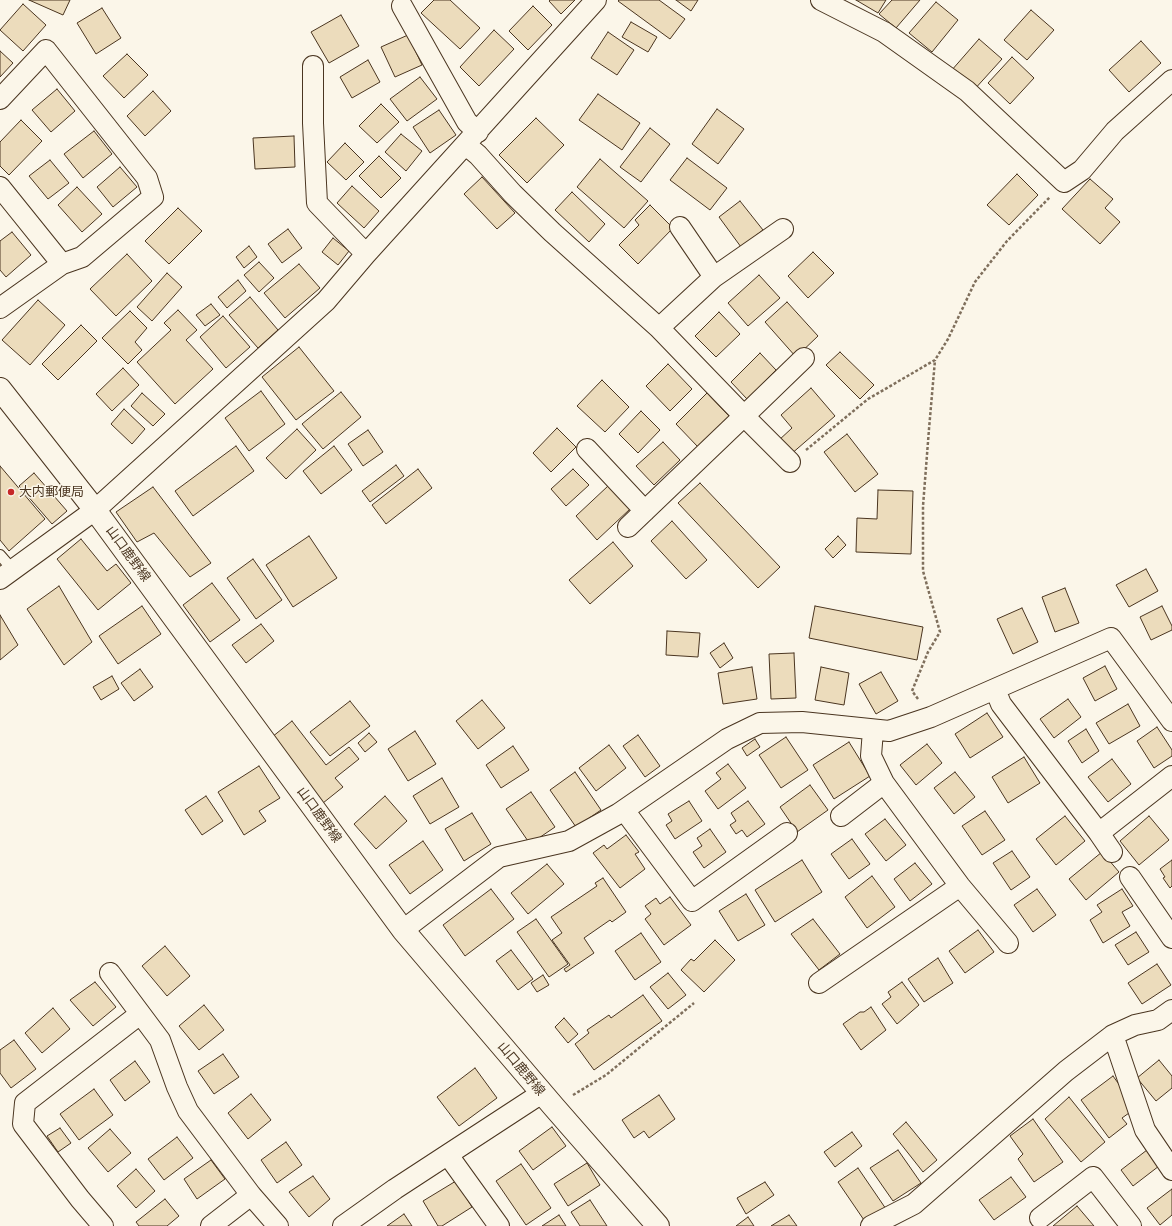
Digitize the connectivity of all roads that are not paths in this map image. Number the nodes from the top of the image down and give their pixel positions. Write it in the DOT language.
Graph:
graph roads {
  1 [pos="596,0"];
  2 [pos="821,0"];
  3 [pos="402,6"];
  4 [pos="313,66"];
  5 [pos="1172,80"];
  6 [pos="0,99"];
  7 [pos="472,138"];
  8 [pos="0,187"];
  9 [pos="680,227"];
  10 [pos="783,229"];
  11 [pos="366,254"];
  12 [pos="62,264"];
  13 [pos="714,277"];
  14 [pos="0,308"];
  15 [pos="659,328"];
  16 [pos="804,358"];
  17 [pos="0,389"];
  18 [pos="744,416"];
  19 [pos="587,449"];
  20 [pos="790,462"];
  21 [pos="95,510"];
  22 [pos="645,511"];
  23 [pos="628,527"];
  24 [pos="0,555"];
  25 [pos="6,575"];
  26 [pos="995,689"];
  27 [pos="1172,721"];
  28 [pos="873,730"];
  29 [pos="1172,776"];
  30 [pos="884,784"];
  31 [pos="624,810"];
  32 [pos="841,816"];
  33 [pos="1099,832"];
  34 [pos="787,833"];
  35 [pos="1112,852"];
  36 [pos="1130,877"];
  37 [pos="960,886"];
  38 [pos="403,930"];
  39 [pos="1172,938"];
  40 [pos="1008,943"];
  41 [pos="110,973"];
  42 [pos="819,983"];
  43 [pos="1172,1010"];
  44 [pos="140,1014"];
  45 [pos="1113,1035"];
  46 [pos="548,1100"];
  47 [pos="448,1155"];
  48 [pos="1172,1170"];
  49 [pos="250,1195"];
  50 [pos="1040,1218"];
  51 [pos="103,1226"];
  52 [pos="211,1226"];
  53 [pos="278,1226"];
  54 [pos="343,1226"];
  55 [pos="499,1226"];
  56 [pos="658,1226"];
  57 [pos="871,1226"];
  58 [pos="1131,1226"];
  1 -- 7 [label="street"];
  2 -- 5 [label="street"];
  3 -- 7 [label="street"];
  4 -- 11 [label="street"];
  6 -- 12 [label="street"];
  7 -- 11 [label="street"];
  7 -- 15 [label="street"];
  8 -- 12 [label="street"];
  9 -- 13 [label="street"];
  10 -- 13 [label="street"];
  11 -- 21 [label="street"];
  12 -- 14 [label="street"];
  13 -- 15 [label="street"];
  15 -- 18 [label="street"];
  16 -- 18 [label="street"];
  17 -- 21 [label="main road, 山口鹿野線"];
  18 -- 20 [label="street"];
  18 -- 22 [label="street"];
  19 -- 22 [label="street"];
  21 -- 25 [label="street"];
  21 -- 38 [label="main road, 山口鹿野線"];
  22 -- 23 [label="street"];
  24 -- 25 [label="lane"];
  26 -- 27 [label="street"];
  26 -- 28 [label="street"];
  26 -- 33 [label="street"];
  28 -- 30 [label="street"];
  28 -- 31 [label="street"];
  29 -- 33 [label="street"];
  30 -- 32 [label="street"];
  30 -- 37 [label="street"];
  31 -- 34 [label="street"];
  31 -- 38 [label="street"];
  33 -- 35 [label="street"];
  36 -- 39 [label="street"];
  37 -- 40 [label="street"];
  37 -- 42 [label="street"];
  38 -- 46 [label="main road, 山口鹿野線"];
  41 -- 44 [label="street"];
  43 -- 45 [label="street"];
  44 -- 49 [label="street"];
  44 -- 51 [label="street"];
  45 -- 48 [label="street"];
  45 -- 57 [label="street"];
  46 -- 47 [label="street"];
  46 -- 56 [label="main road, 山口鹿野線"];
  47 -- 54 [label="street"];
  47 -- 55 [label="street"];
  49 -- 52 [label="street"];
  49 -- 53 [label="street"];
  50 -- 58 [label="street"];
}
